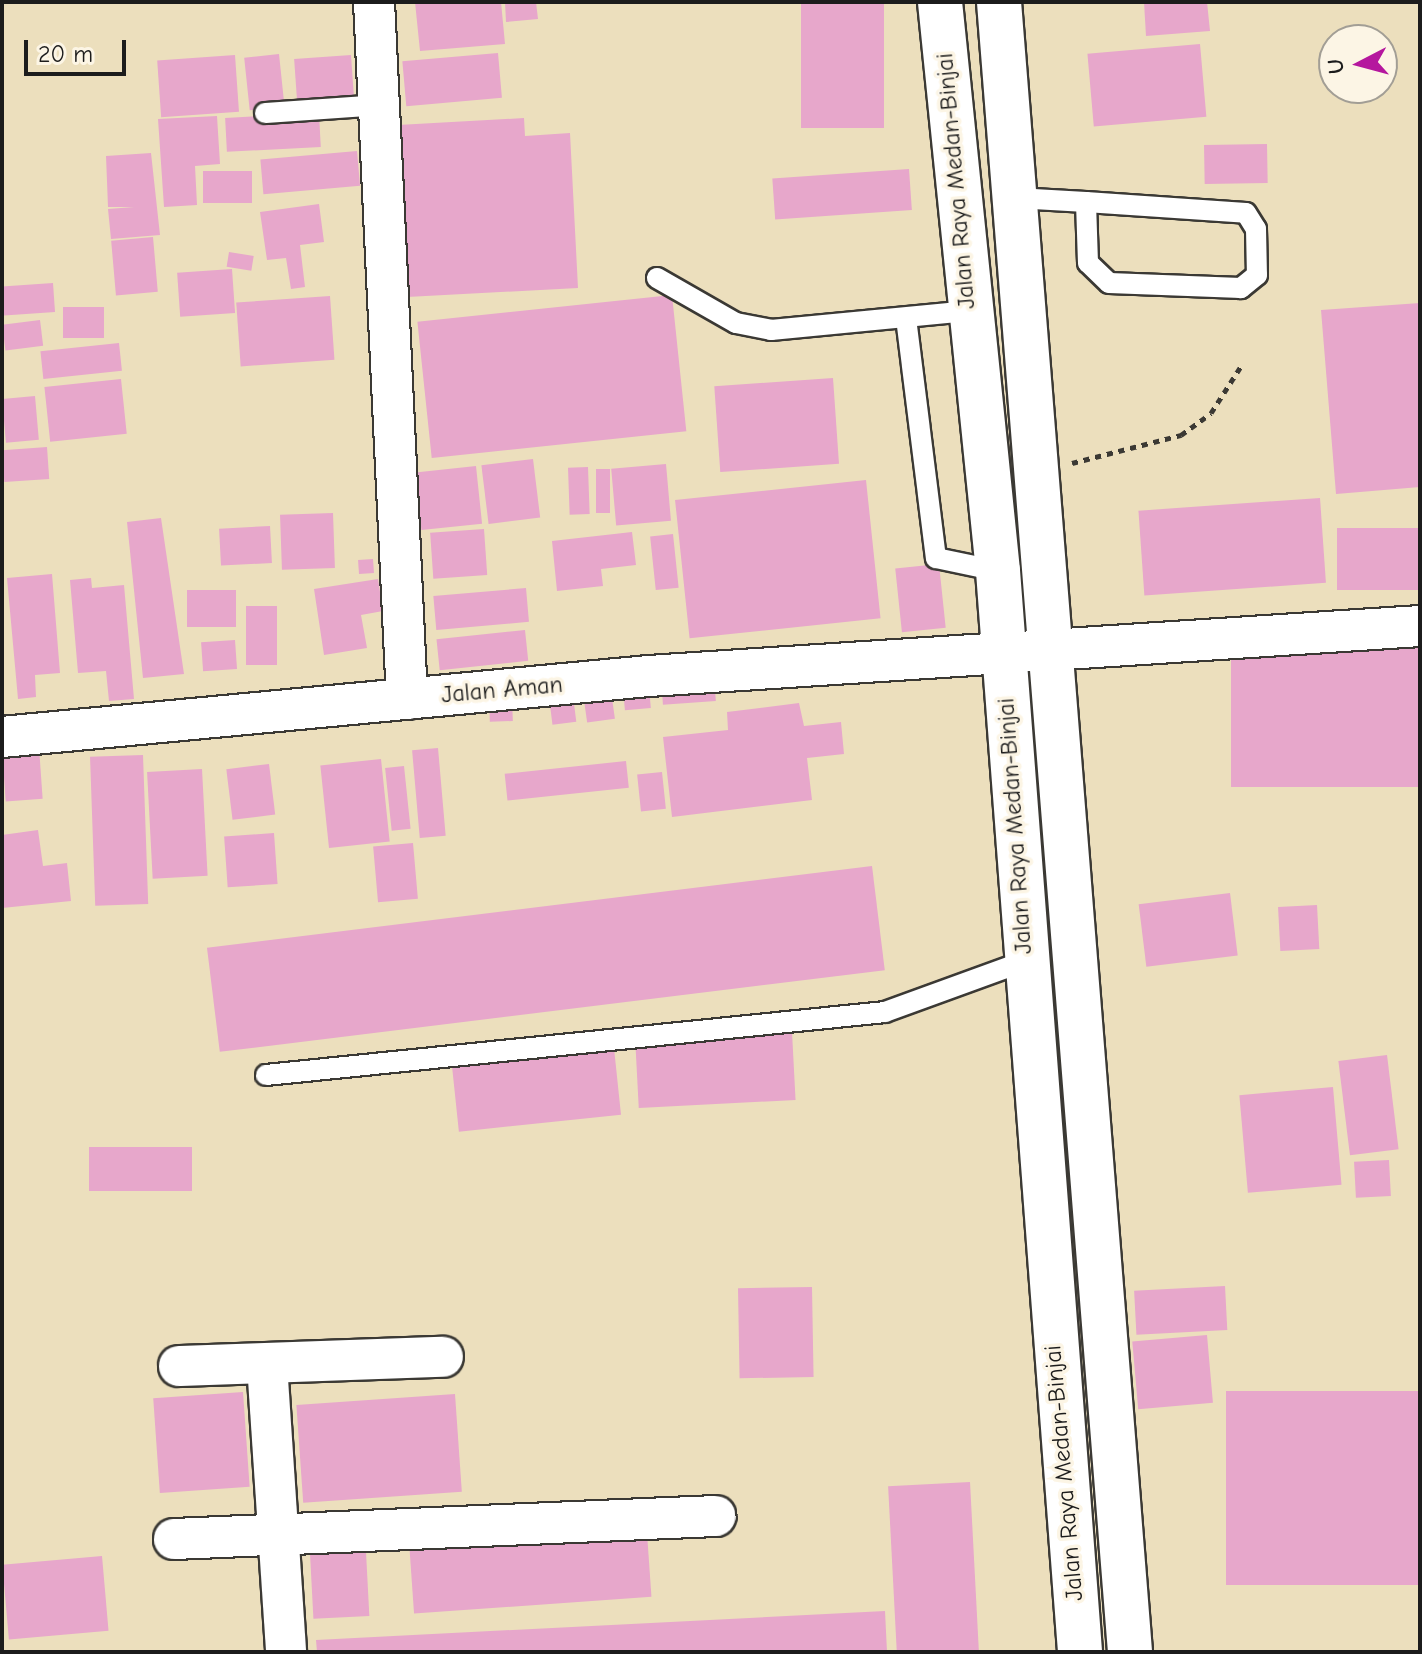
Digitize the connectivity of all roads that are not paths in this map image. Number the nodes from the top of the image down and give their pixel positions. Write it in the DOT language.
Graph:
graph roads {
  1 [pos="374,2"];
  2 [pos="940,2"];
  3 [pos="999,2"];
  4 [pos="378,105"];
  5 [pos="265,113"];
  6 [pos="1016,198"];
  7 [pos="1086,202"];
  8 [pos="657,278"];
  9 [pos="967,311"];
  10 [pos="906,318"];
  11 [pos="998,571"];
  12 [pos="1420,626"];
  13 [pos="1055,651"];
  14 [pos="1003,655"];
  15 [pos="407,699"];
  16 [pos="2,737"];
  17 [pos="1025,961"];
  18 [pos="266,1075"];
  19 [pos="443,1357"];
  20 [pos="267,1364"];
  21 [pos="179,1366"];
  22 [pos="1116,1457"];
  23 [pos="1061,1459"];
  24 [pos="716,1516"];
  25 [pos="274,1536"];
  26 [pos="174,1539"];
  27 [pos="286,1652"];
  28 [pos="1080,1652"];
  29 [pos="1130,1652"];
  1 -- 4 [label="street"];
  2 -- 9 [label="highway, Jalan Raya Medan-Binjai"];
  3 -- 6 [label="highway"];
  4 -- 5 [label="lane"];
  4 -- 15 [label="street"];
  6 -- 7 [label="lane"];
  6 -- 13 [label="highway"];
  7 -- 7 [label="lane"];
  8 -- 10 [label="lane"];
  9 -- 10 [label="lane"];
  9 -- 11 [label="highway, Jalan Raya Medan-Binjai"];
  10 -- 11 [label="lane"];
  11 -- 14 [label="highway, Jalan Raya Medan-Binjai"];
  12 -- 13 [label="street, Jalan Aman"];
  13 -- 14 [label="street, Jalan Aman"];
  13 -- 22 [label="highway"];
  14 -- 15 [label="street, Jalan Aman"];
  14 -- 17 [label="highway, Jalan Raya Medan-Binjai"];
  15 -- 16 [label="street, Jalan Aman"];
  17 -- 18 [label="lane"];
  17 -- 23 [label="highway, Jalan Raya Medan-Binjai"];
  19 -- 20 [label="street"];
  20 -- 21 [label="street"];
  20 -- 25 [label="street"];
  22 -- 23 [label="highway"];
  22 -- 29 [label="highway"];
  23 -- 28 [label="highway, Jalan Raya Medan-Binjai"];
  24 -- 25 [label="street"];
  25 -- 26 [label="street"];
  25 -- 27 [label="street"];
}
